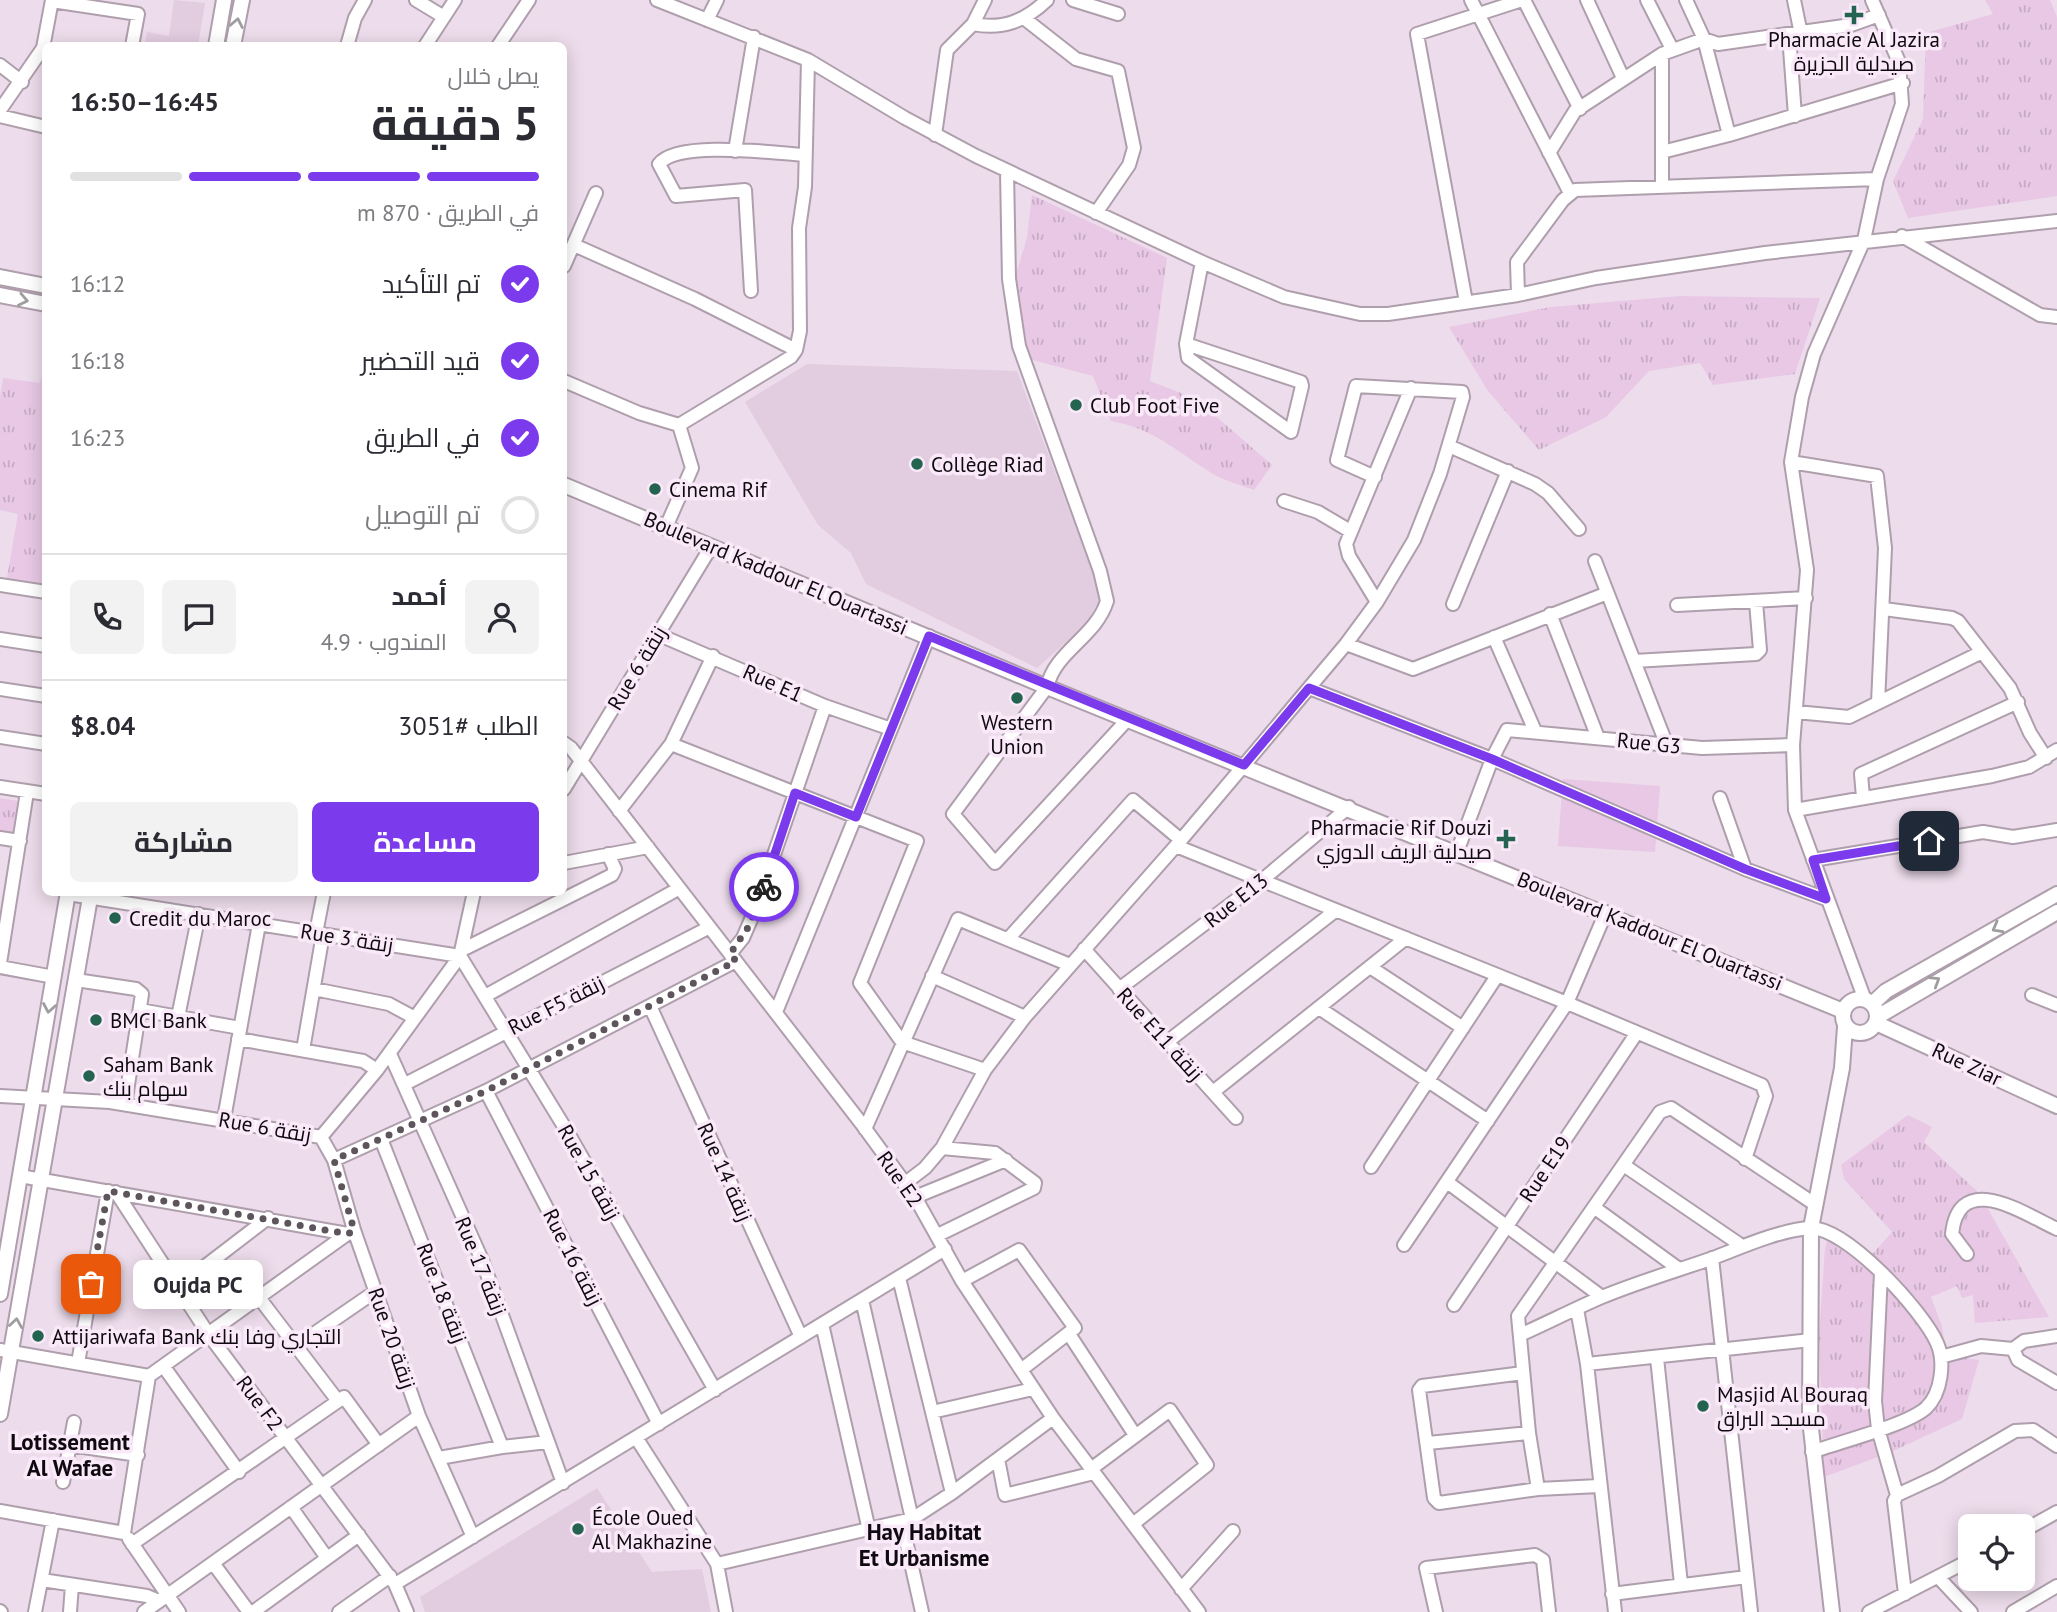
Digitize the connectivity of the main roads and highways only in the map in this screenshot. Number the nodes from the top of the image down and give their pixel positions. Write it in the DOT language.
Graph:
graph roads {
  1 [pos="224,0"];
  2 [pos="242,0"];
  3 [pos="217,42"];
  4 [pos="234,42"];
  5 [pos="0,277"];
  6 [pos="42,285"];
  7 [pos="0,295"];
  8 [pos="42,303"];
  9 [pos="567,486"];
  10 [pos="2057,894"];
  11 [pos="68,896"];
  12 [pos="90,896"];
  13 [pos="2057,912"];
  14 [pos="1843,1011"];
  15 [pos="1872,1011"];
  16 [pos="1845,1027"];
  17 [pos="1862,1034"];
  18 [pos="1842,1068"];
  19 [pos="2057,1106"];
  20 [pos="3,1255"];
  21 [pos="0,1294"];
  22 [pos="6,1351"];
  23 [pos="0,1414"];
  24 [pos="1832,1612"];
  1 -- 3 [label="main road"];
  4 -- 2 [label="main road, one-way"];
  5 -- 6 [label="main road"];
  7 -- 8 [label="main road, one-way"];
  9 -- 14 [label="main road, Boulevard Kaddour El Ouartassi"];
  10 -- 15 [label="main road, one-way"];
  11 -- 20 [label="main road, one-way"];
  22 -- 12 [label="main road, one-way"];
  15 -- 13 [label="main road, one-way"];
  14 -- 15 [label="main road"];
  14 -- 16 [label="main road"];
  15 -- 17 [label="main road"];
  15 -- 19 [label="main road, Rue Ziar"];
  16 -- 17 [label="main road"];
  16 -- 18 [label="main road"];
  17 -- 18 [label="main road"];
  18 -- 24 [label="main road"];
  20 -- 21 [label="main road"];
  22 -- 23 [label="main road"];
}
